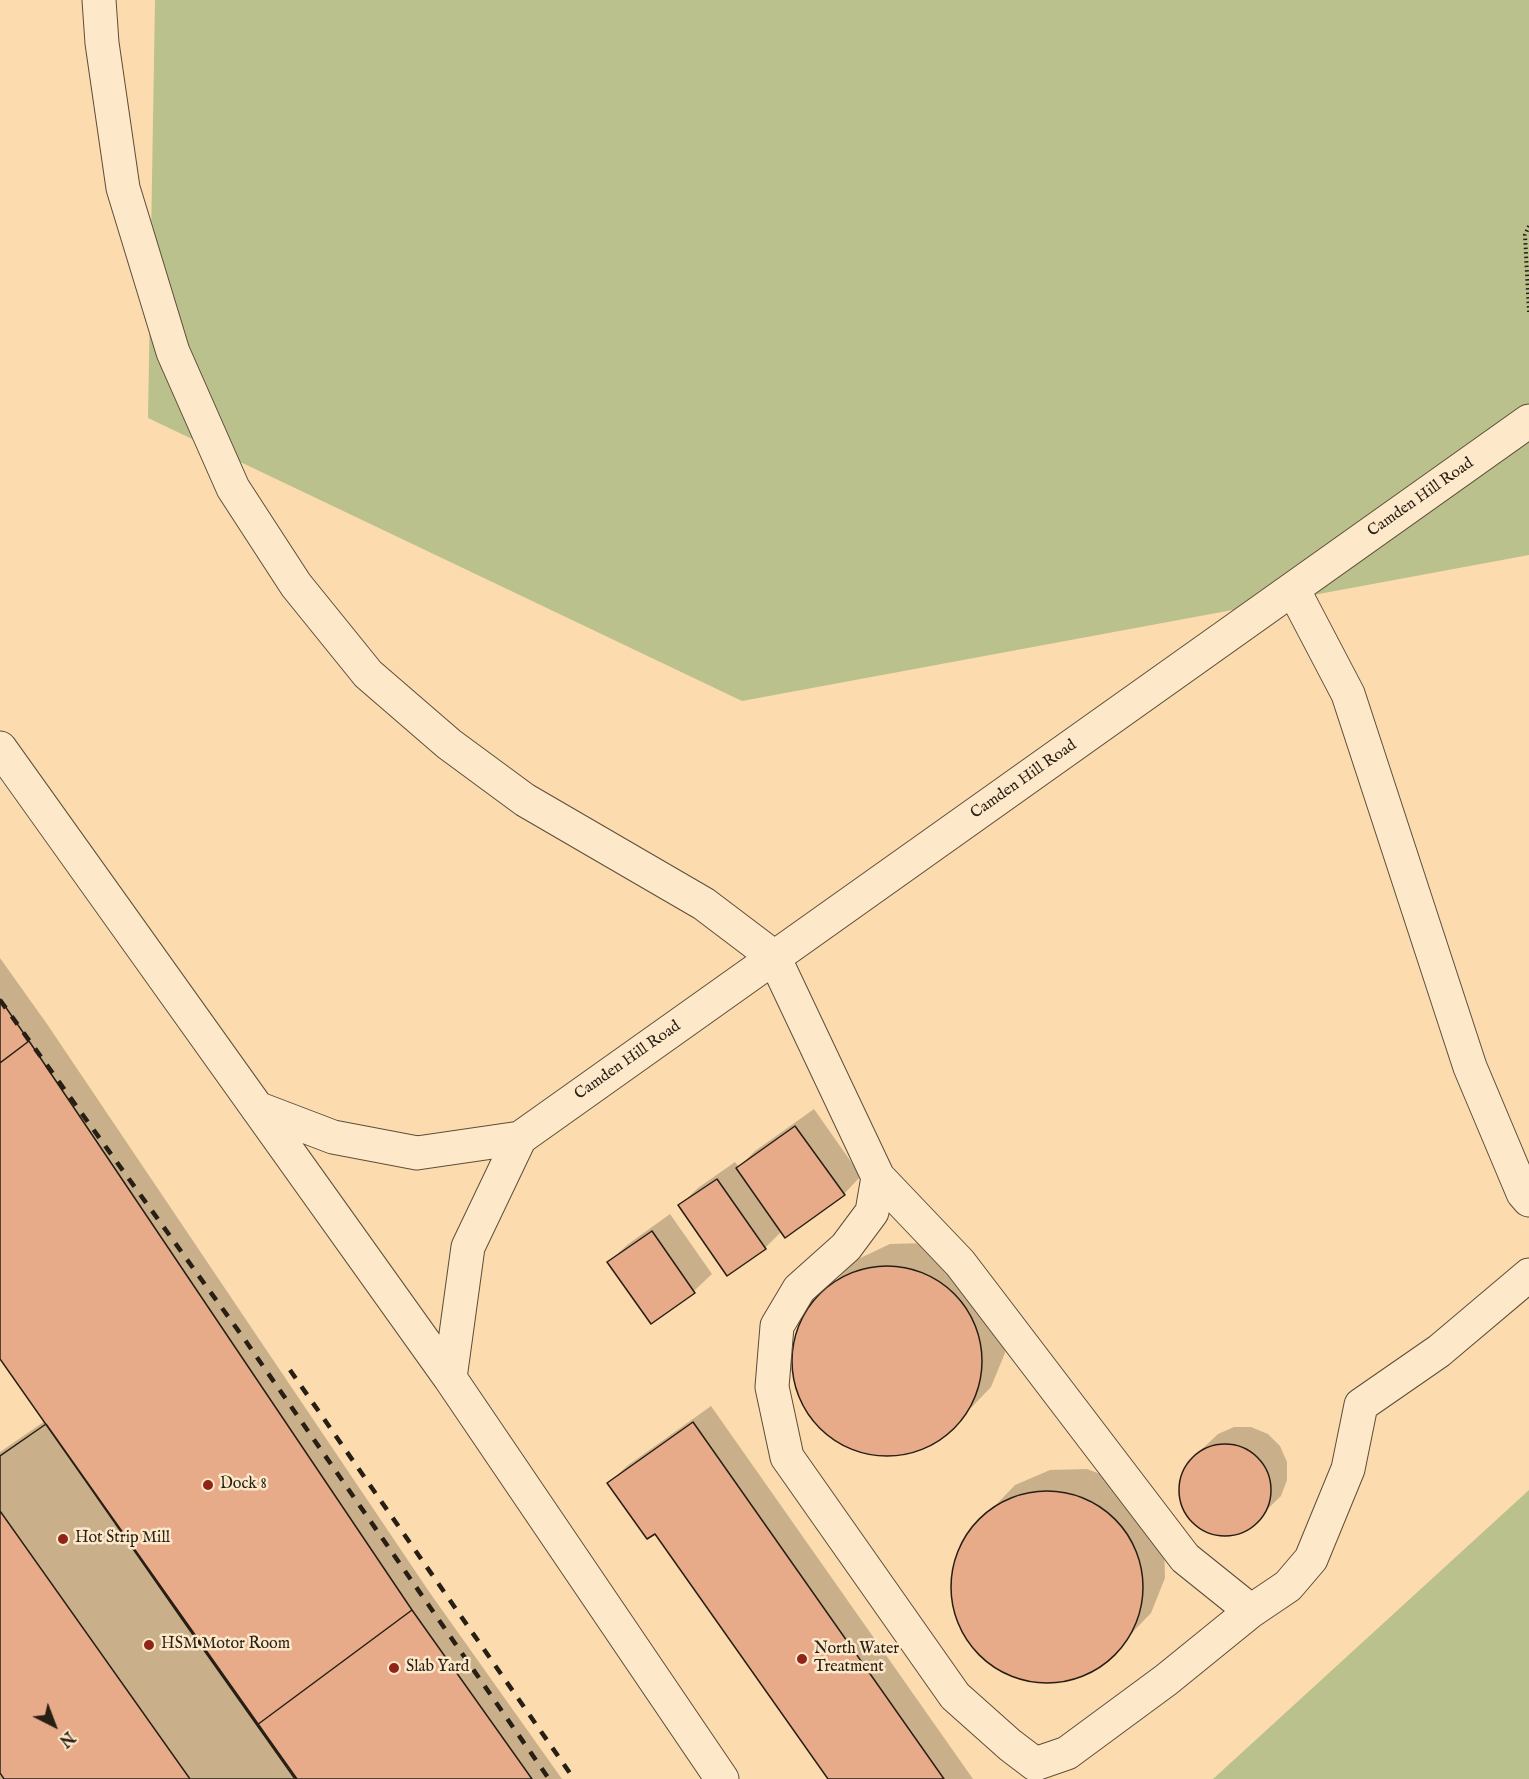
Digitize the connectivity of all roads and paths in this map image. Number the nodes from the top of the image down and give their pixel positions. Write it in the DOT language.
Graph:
graph roads {
  1 [pos="99,0"];
  2 [pos="1529,226"];
  3 [pos="1529,312"];
  4 [pos="1529,421"];
  5 [pos="1293,589"];
  6 [pos="0,748"];
  7 [pos="774,957"];
  8 [pos="257,1108"];
  9 [pos="520,1138"];
  10 [pos="879,1177"];
  11 [pos="1529,1200"];
  12 [pos="1529,1275"];
  13 [pos="450,1378"];
  14 [pos="1251,1611"];
  15 [pos="722,1779"];
  1 -- 7 [label="street"];
  2 -- 3 [label="path"];
  4 -- 5 [label="street, Camden Hill Road"];
  5 -- 7 [label="street, Camden Hill Road"];
  5 -- 11 [label="street"];
  6 -- 8 [label="street"];
  7 -- 9 [label="street, Camden Hill Road"];
  7 -- 10 [label="street"];
  8 -- 9 [label="street"];
  8 -- 13 [label="street"];
  9 -- 13 [label="street"];
  10 -- 14 [label="street"];
  10 -- 14 [label="street"];
  12 -- 14 [label="street"];
  13 -- 15 [label="street"];
}
